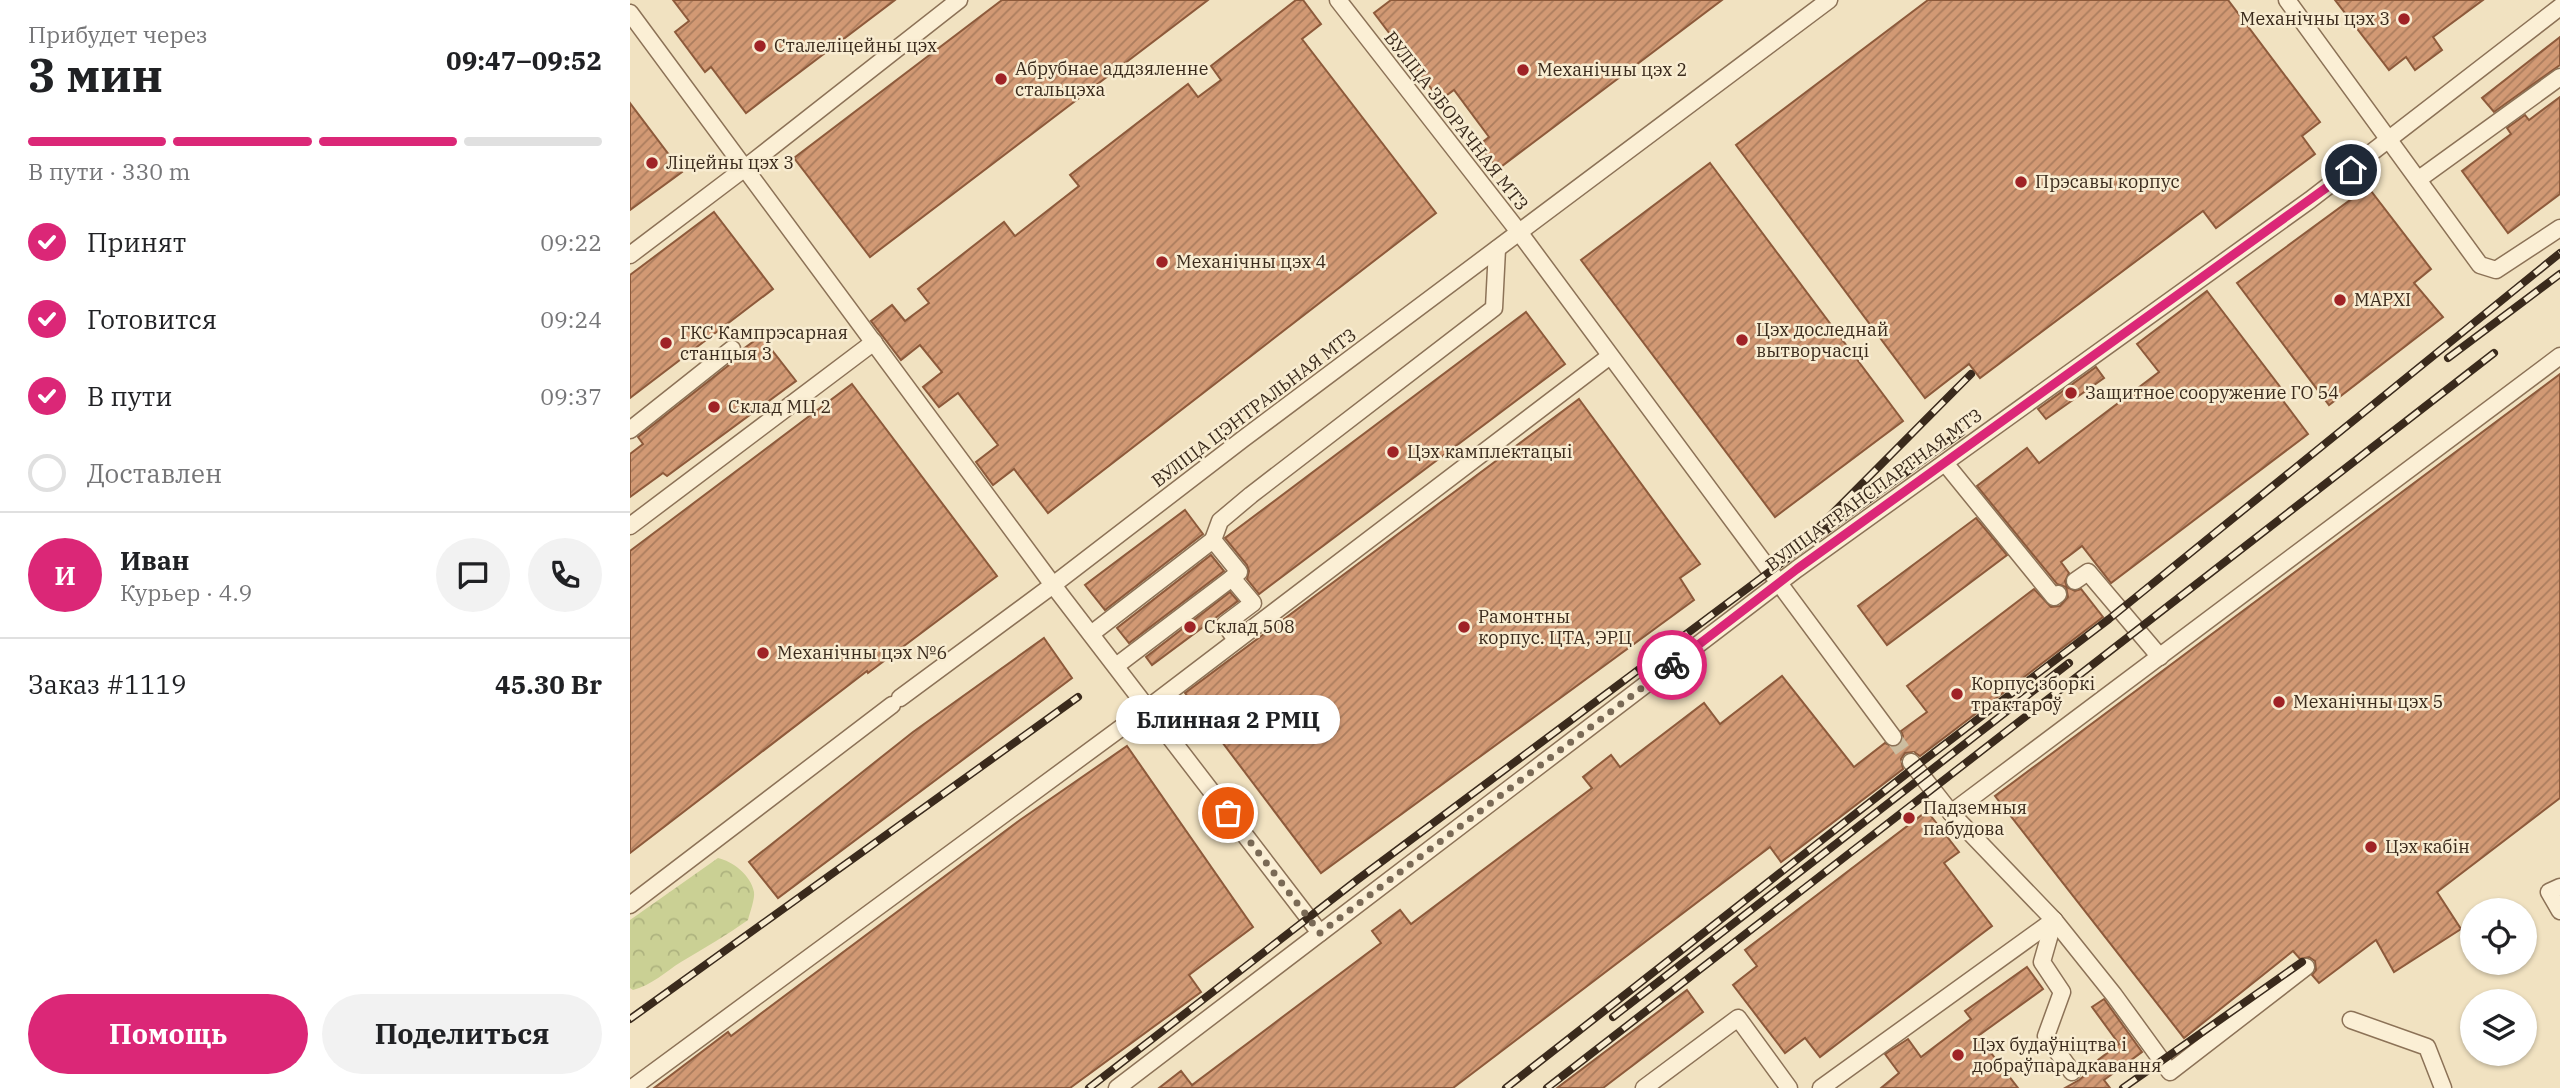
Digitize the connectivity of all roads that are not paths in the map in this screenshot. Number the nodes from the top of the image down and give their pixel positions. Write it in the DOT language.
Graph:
graph roads {
  1 [pos="959,0"];
  2 [pos="1338,0"];
  3 [pos="1829,0"];
  4 [pos="2287,0"];
  5 [pos="2560,8"];
  6 [pos="630,13"];
  7 [pos="2560,77"];
  8 [pos="2391,139"];
  9 [pos="745,168"];
  10 [pos="2419,179"];
  11 [pos="2560,228"];
  12 [pos="1519,232"];
  13 [pos="1497,249"];
  14 [pos="630,254"];
  15 [pos="874,342"];
  16 [pos="732,349"];
  17 [pos="1610,356"];
  18 [pos="2560,356"];
  19 [pos="630,430"];
  20 [pos="1945,463"];
  21 [pos="630,526"];
  22 [pos="1213,540"];
  23 [pos="1233,578"];
  24 [pos="2075,581"];
  25 [pos="1777,584"];
  26 [pos="1053,585"];
  27 [pos="2059,594"];
  28 [pos="1091,634"];
  29 [pos="1236,640"];
  30 [pos="2160,657"];
  31 [pos="1116,666"];
  32 [pos="1148,708"];
  33 [pos="1893,737"];
  34 [pos="1911,762"];
  35 [pos="1951,813"];
  36 [pos="2560,887"];
  37 [pos="630,905"];
  38 [pos="2560,911"];
  39 [pos="2054,920"];
  40 [pos="1320,933"];
  41 [pos="2306,967"];
  42 [pos="2351,1020"];
  43 [pos="2072,1072"];
  44 [pos="632,1088"];
  45 [pos="1117,1088"];
  46 [pos="1644,1088"];
  47 [pos="1789,1088"];
  48 [pos="1821,1088"];
  49 [pos="2443,1088"];
  1 -- 9 [label="lane"];
  2 -- 12 [label="lane, ВУЛІЦА ЗБОРАЧНАЯ МТЗ"];
  3 -- 12 [label="lane, ВУЛІЦА ЦЭНТРАЛЬНАЯ МТЗ"];
  4 -- 8 [label="lane"];
  5 -- 8 [label="lane, ВУЛІЦА ТРАНСПАРТНАЯ МТЗ"];
  6 -- 9 [label="lane"];
  7 -- 10 [label="lane"];
  8 -- 10 [label="lane"];
  8 -- 20 [label="lane, ВУЛІЦА ТРАНСПАРТНАЯ МТЗ"];
  9 -- 14 [label="lane"];
  9 -- 15 [label="lane"];
  10 -- 11 [label="lane"];
  12 -- 13 [label="lane, ВУЛІЦА ЦЭНТРАЛЬНАЯ МТЗ"];
  12 -- 17 [label="lane, ВУЛІЦА ЗБОРАЧНАЯ МТЗ"];
  13 -- 22 [label="lane"];
  13 -- 26 [label="lane, ВУЛІЦА ЦЭНТРАЛЬНАЯ МТЗ"];
  15 -- 21 [label="lane"];
  15 -- 26 [label="lane"];
  16 -- 19 [label="lane"];
  17 -- 25 [label="lane, ВУЛІЦА ЗБОРАЧНАЯ МТЗ"];
  17 -- 29 [label="lane"];
  18 -- 30 [label="lane"];
  20 -- 25 [label="lane, ВУЛІЦА ТРАНСПАРТНАЯ МТЗ"];
  20 -- 27 [label="lane"];
  22 -- 23 [label="lane"];
  22 -- 28 [label="lane"];
  23 -- 29 [label="lane"];
  23 -- 31 [label="lane"];
  24 -- 30 [label="lane"];
  25 -- 33 [label="lane, ВУЛІЦА ЗБОРАЧНАЯ МТЗ"];
  25 -- 40 [label="lane, ВУЛІЦА ТРАНСПАРТНАЯ МТЗ"];
  26 -- 28 [label="lane"];
  26 -- 37 [label="lane, ВУЛІЦА ЦЭНТРАЛЬНАЯ МТЗ"];
  28 -- 31 [label="lane"];
  29 -- 32 [label="lane"];
  30 -- 35 [label="lane"];
  31 -- 32 [label="lane"];
  32 -- 40 [label="lane"];
  32 -- 44 [label="lane"];
  34 -- 35 [label="lane"];
  35 -- 39 [label="lane"];
  36 -- 38 [label="lane"];
  39 -- 41 [label="lane"];
  39 -- 43 [label="lane"];
  39 -- 48 [label="lane"];
  40 -- 45 [label="lane, ВУЛІЦА ТРАНСПАРТНАЯ МТЗ"];
  42 -- 49 [label="lane"];
  46 -- 47 [label="lane"];
}
